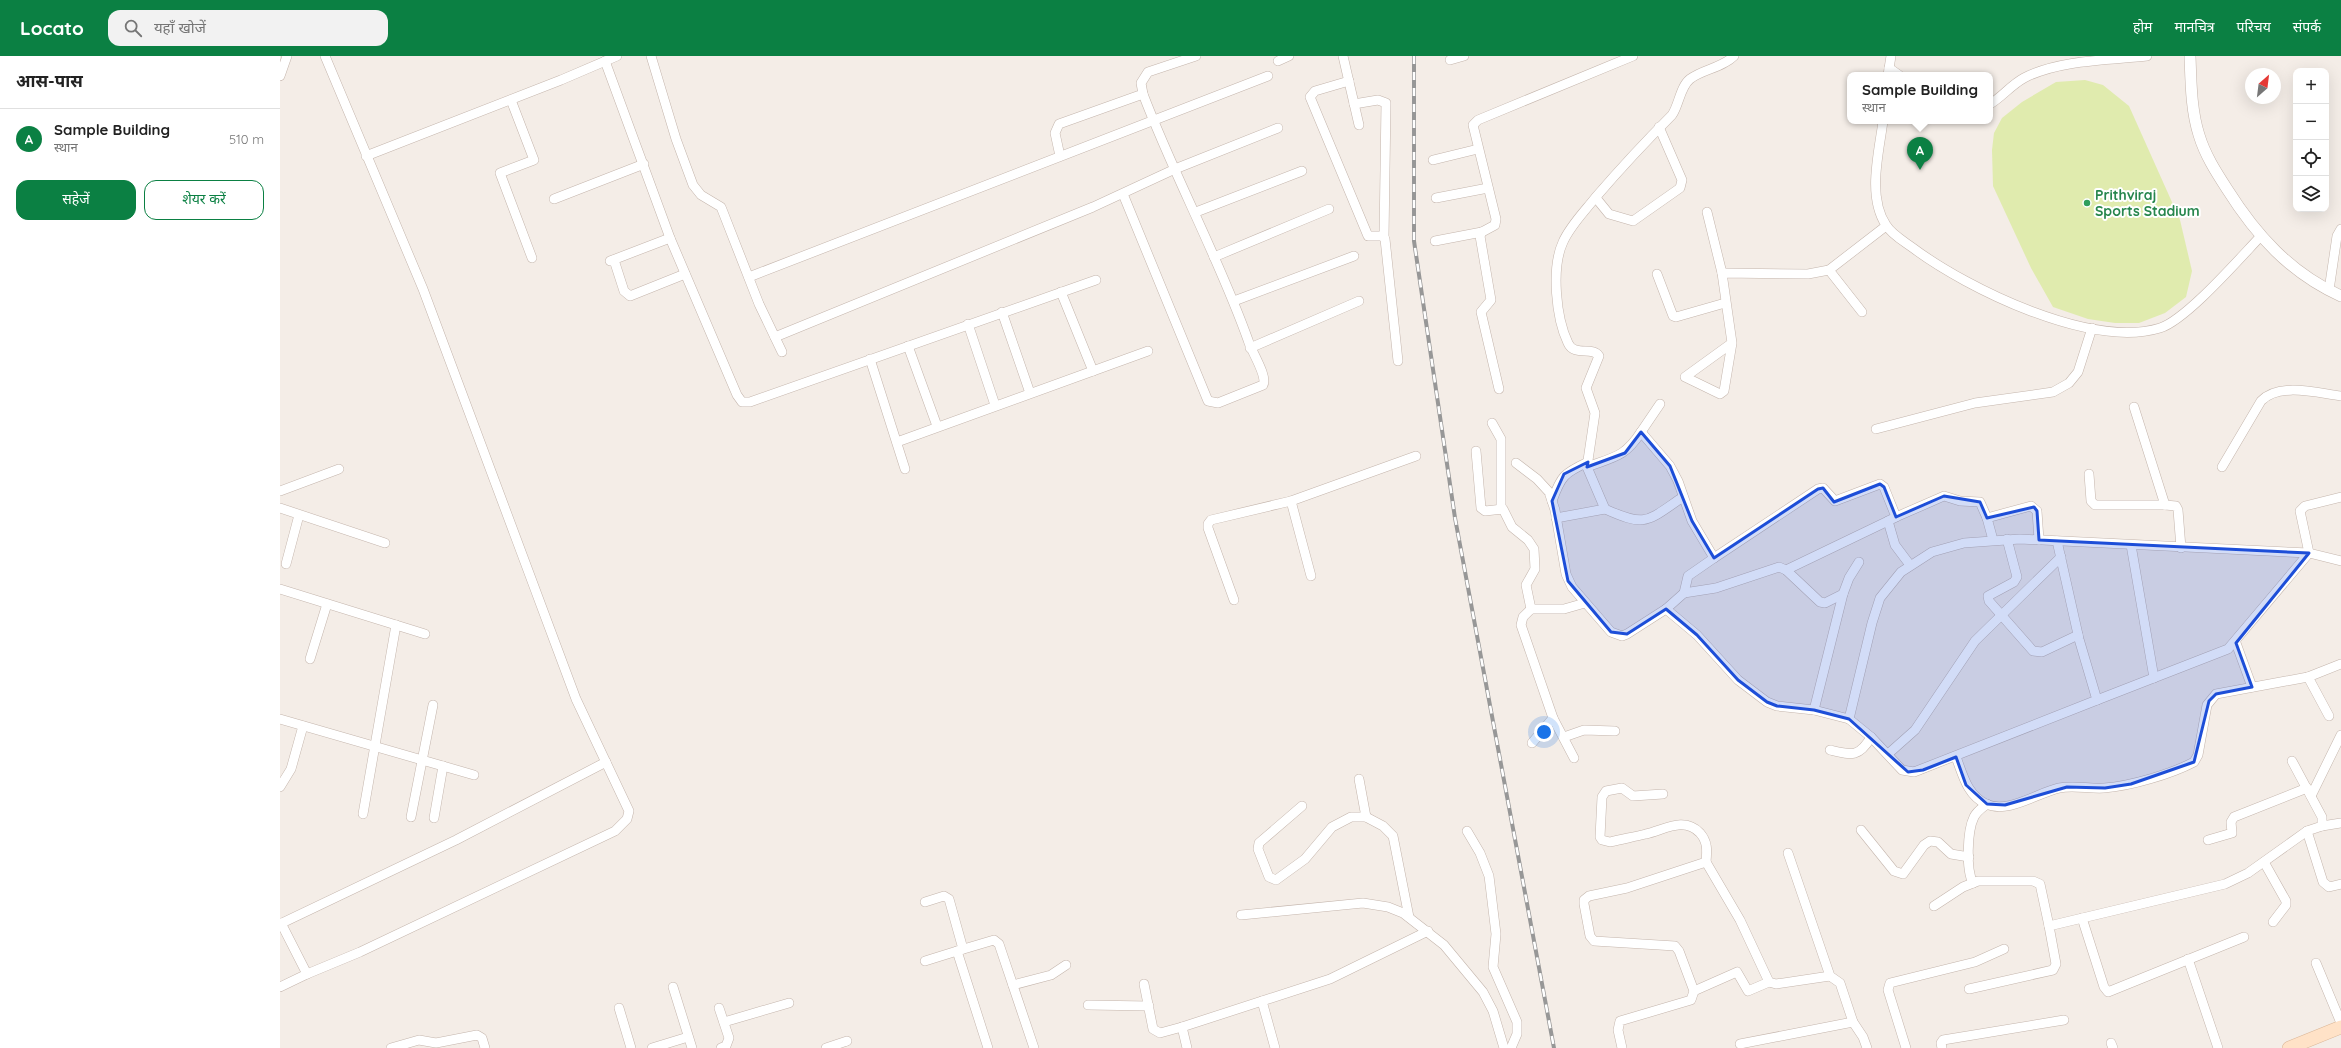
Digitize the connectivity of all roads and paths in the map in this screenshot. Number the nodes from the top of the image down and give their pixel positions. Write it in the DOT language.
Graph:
graph roads {
  1 [pos="287,56"];
  2 [pos="325,56"];
  3 [pos="617,56"];
  4 [pos="651,56"];
  5 [pos="1196,56"];
  6 [pos="1289,56"];
  7 [pos="1343,56"];
  8 [pos="1464,56"];
  9 [pos="1633,56"];
  10 [pos="1734,56"];
  11 [pos="1891,56"];
  12 [pos="2147,56"];
  13 [pos="2190,56"];
  14 [pos="1450,60"];
  15 [pos="605,61"];
  16 [pos="1278,61"];
  17 [pos="1889,72"];
  18 [pos="280,76"];
  19 [pos="1268,76"];
  20 [pos="1349,81"];
  21 [pos="1143,94"];
  22 [pos="511,100"];
  23 [pos="1993,102"];
  24 [pos="1354,104"];
  25 [pos="1153,120"];
  26 [pos="1883,124"];
  27 [pos="1359,125"];
  28 [pos="1659,127"];
  29 [pos="1278,128"];
  30 [pos="1478,149"];
  31 [pos="366,156"];
  32 [pos="1060,156"];
  33 [pos="1433,160"];
  34 [pos="644,164"];
  35 [pos="1175,169"];
  36 [pos="1302,172"];
  37 [pos="1488,188"];
  38 [pos="1123,194"];
  39 [pos="1436,198"];
  40 [pos="1596,198"];
  41 [pos="554,199"];
  42 [pos="1328,209"];
  43 [pos="1196,212"];
  44 [pos="1707,212"];
  45 [pos="1886,226"];
  46 [pos="2341,229"];
  47 [pos="1482,232"];
  48 [pos="1384,237"];
  49 [pos="2260,237"];
  50 [pos="670,238"];
  51 [pos="1435,241"];
  52 [pos="1354,256"];
  53 [pos="1214,257"];
  54 [pos="532,258"];
  55 [pos="1829,270"];
  56 [pos="1722,273"];
  57 [pos="685,274"];
  58 [pos="1657,274"];
  59 [pos="748,277"];
  60 [pos="1096,280"];
  61 [pos="2329,290"];
  62 [pos="1061,292"];
  63 [pos="2341,296"];
  64 [pos="1360,301"];
  65 [pos="1234,302"];
  66 [pos="1725,303"];
  67 [pos="1002,312"];
  68 [pos="1862,312"];
  69 [pos="968,324"];
  70 [pos="2092,328"];
  71 [pos="775,337"];
  72 [pos="1732,343"];
  73 [pos="908,346"];
  74 [pos="1250,348"];
  75 [pos="1148,351"];
  76 [pos="782,352"];
  77 [pos="870,359"];
  78 [pos="1398,362"];
  79 [pos="1093,371"];
  80 [pos="1499,389"];
  81 [pos="1030,393"];
  82 [pos="2341,396"];
  83 [pos="1660,404"];
  84 [pos="995,405"];
  85 [pos="2134,407"];
  86 [pos="1492,424"];
  87 [pos="937,426"];
  88 [pos="1876,429"];
  89 [pos="1641,432"];
  90 [pos="897,442"];
  91 [pos="1476,451"];
  92 [pos="1416,456"];
  93 [pos="1516,463"];
  94 [pos="1588,464"];
  95 [pos="2222,467"];
  96 [pos="339,469"];
  97 [pos="905,469"];
  98 [pos="2089,474"];
  99 [pos="280,491"];
  100 [pos="1683,497"];
  101 [pos="2341,497"];
  102 [pos="1291,500"];
  103 [pos="1552,502"];
  104 [pos="2165,505"];
  105 [pos="280,508"];
  106 [pos="1501,508"];
  107 [pos="1605,509"];
  108 [pos="299,514"];
  109 [pos="1556,518"];
  110 [pos="1987,518"];
  111 [pos="1892,519"];
  112 [pos="2007,539"];
  113 [pos="1993,540"];
  114 [pos="2039,540"];
  115 [pos="2057,541"];
  116 [pos="385,543"];
  117 [pos="2131,545"];
  118 [pos="2181,548"];
  119 [pos="2309,553"];
  120 [pos="2061,557"];
  121 [pos="1714,558"];
  122 [pos="2341,561"];
  123 [pos="1859,562"];
  124 [pos="286,564"];
  125 [pos="1910,565"];
  126 [pos="1786,570"];
  127 [pos="1311,576"];
  128 [pos="281,592"];
  129 [pos="1684,593"];
  130 [pos="1843,594"];
  131 [pos="1234,600"];
  132 [pos="1585,603"];
  133 [pos="327,604"];
  134 [pos="1531,609"];
  135 [pos="1666,609"];
  136 [pos="2001,617"];
  137 [pos="396,626"];
  138 [pos="425,634"];
  139 [pos="2078,636"];
  140 [pos="2236,642"];
  141 [pos="310,659"];
  142 [pos="2341,664"];
  143 [pos="2308,677"];
  144 [pos="2154,678"];
  145 [pos="2252,687"];
  146 [pos="2097,700"];
  147 [pos="433,705"];
  148 [pos="1814,710"];
  149 [pos="2329,716"];
  150 [pos="1553,718"];
  151 [pos="280,719"];
  152 [pos="1849,719"];
  153 [pos="303,726"];
  154 [pos="1615,732"];
  155 [pos="2341,735"];
  156 [pos="1564,737"];
  157 [pos="1872,737"];
  158 [pos="1532,743"];
  159 [pos="374,747"];
  160 [pos="1830,750"];
  161 [pos="1888,754"];
  162 [pos="1956,757"];
  163 [pos="1574,758"];
  164 [pos="421,761"];
  165 [pos="2292,761"];
  166 [pos="606,762"];
  167 [pos="443,766"];
  168 [pos="474,775"];
  169 [pos="1359,779"];
  170 [pos="280,787"];
  171 [pos="2309,792"];
  172 [pos="1662,794"];
  173 [pos="1987,804"];
  174 [pos="1302,806"];
  175 [pos="363,814"];
  176 [pos="411,817"];
  177 [pos="1366,817"];
  178 [pos="434,818"];
  179 [pos="2341,823"];
  180 [pos="2322,826"];
  181 [pos="1861,830"];
  182 [pos="1467,831"];
  183 [pos="2308,831"];
  184 [pos="2208,840"];
  185 [pos="1788,853"];
  186 [pos="1969,857"];
  187 [pos="1706,862"];
  188 [pos="2264,862"];
  189 [pos="1973,883"];
  190 [pos="2341,884"];
  191 [pos="925,902"];
  192 [pos="1934,906"];
  193 [pos="1241,915"];
  194 [pos="1409,916"];
  195 [pos="2082,918"];
  196 [pos="2273,922"];
  197 [pos="281,923"];
  198 [pos="2049,926"];
  199 [pos="1428,931"];
  200 [pos="2244,937"];
  201 [pos="2004,949"];
  202 [pos="960,950"];
  203 [pos="2188,959"];
  204 [pos="925,961"];
  205 [pos="2316,963"];
  206 [pos="1066,965"];
  207 [pos="307,974"];
  208 [pos="1830,976"];
  209 [pos="1769,982"];
  210 [pos="1144,984"];
  211 [pos="1013,985"];
  212 [pos="280,987"];
  213 [pos="673,987"];
  214 [pos="1969,989"];
  215 [pos="1694,991"];
  216 [pos="1262,1001"];
  217 [pos="789,1003"];
  218 [pos="1088,1005"];
  219 [pos="1148,1006"];
  220 [pos="619,1008"];
  221 [pos="719,1008"];
  222 [pos="2064,1020"];
  223 [pos="724,1022"];
  224 [pos="1853,1022"];
  225 [pos="2341,1023"];
  226 [pos="1182,1027"];
  227 [pos="2341,1028"];
  228 [pos="688,1037"];
  229 [pos="847,1041"];
  230 [pos="1740,1044"];
  231 [pos="391,1048"];
  232 [pos="485,1048"];
  233 [pos="631,1048"];
  234 [pos="652,1048"];
  235 [pos="692,1048"];
  236 [pos="721,1048"];
  237 [pos="826,1048"];
  238 [pos="988,1048"];
  239 [pos="1034,1048"];
  240 [pos="1187,1048"];
  241 [pos="1275,1048"];
  242 [pos="1504,1048"];
  243 [pos="1511,1048"];
  244 [pos="1622,1048"];
  245 [pos="1867,1048"];
  246 [pos="1906,1048"];
  247 [pos="1942,1048"];
  248 [pos="2218,1048"];
  249 [pos="2289,1048"];
  1 -- 18 [label="street"];
  2 -- 31 [label="street"];
  3 -- 15 [label="street"];
  4 -- 59 [label="street"];
  5 -- 21 [label="street"];
  6 -- 16 [label="street"];
  7 -- 20 [label="street"];
  8 -- 14 [label="street"];
  9 -- 30 [label="street"];
  10 -- 28 [label="street"];
  11 -- 17 [label="street"];
  12 -- 23 [label="street"];
  13 -- 49 [label="street"];
  15 -- 22 [label="street"];
  15 -- 34 [label="street"];
  19 -- 25 [label="street"];
  20 -- 24 [label="street"];
  20 -- 48 [label="street"];
  21 -- 25 [label="street"];
  21 -- 32 [label="street"];
  22 -- 31 [label="street"];
  22 -- 54 [label="street"];
  24 -- 27 [label="street"];
  24 -- 48 [label="street"];
  25 -- 32 [label="street"];
  25 -- 35 [label="street"];
  26 -- 45 [label="street"];
  28 -- 40 [label="street"];
  28 -- 40 [label="street"];
  29 -- 35 [label="street"];
  30 -- 33 [label="street"];
  30 -- 37 [label="street"];
  31 -- 166 [label="street"];
  32 -- 59 [label="street"];
  34 -- 41 [label="street"];
  34 -- 50 [label="street"];
  35 -- 38 [label="street"];
  35 -- 43 [label="street"];
  36 -- 43 [label="street"];
  37 -- 39 [label="street"];
  37 -- 47 [label="street"];
  38 -- 71 [label="street"];
  38 -- 74 [label="street"];
  40 -- 94 [label="street"];
  42 -- 53 [label="street"];
  43 -- 53 [label="street"];
  44 -- 56 [label="street"];
  45 -- 55 [label="street"];
  45 -- 70 [label="street"];
  46 -- 61 [label="street"];
  47 -- 51 [label="street"];
  47 -- 80 [label="street"];
  48 -- 78 [label="street"];
  49 -- 61 [label="street"];
  49 -- 70 [label="street"];
  50 -- 57 [label="street"];
  50 -- 57 [label="street"];
  52 -- 65 [label="street"];
  53 -- 65 [label="street"];
  55 -- 56 [label="street"];
  55 -- 68 [label="street"];
  56 -- 66 [label="street"];
  57 -- 77 [label="street"];
  58 -- 66 [label="street"];
  59 -- 71 [label="street"];
  60 -- 62 [label="street"];
  61 -- 63 [label="street"];
  62 -- 67 [label="street"];
  62 -- 79 [label="street"];
  64 -- 74 [label="street"];
  65 -- 74 [label="street"];
  66 -- 72 [label="street"];
  67 -- 69 [label="street"];
  67 -- 81 [label="street"];
  69 -- 73 [label="street"];
  69 -- 84 [label="street"];
  70 -- 88 [label="street"];
  71 -- 76 [label="street"];
  72 -- 72 [label="street"];
  73 -- 77 [label="street"];
  73 -- 87 [label="street"];
  75 -- 79 [label="street"];
  77 -- 90 [label="street"];
  79 -- 81 [label="street"];
  81 -- 84 [label="street"];
  82 -- 95 [label="street"];
  83 -- 89 [label="street"];
  84 -- 87 [label="street"];
  85 -- 104 [label="street"];
  86 -- 106 [label="street"];
  87 -- 90 [label="street"];
  89 -- 94 [label="street"];
  89 -- 100 [label="street"];
  90 -- 97 [label="street"];
  91 -- 106 [label="street"];
  92 -- 102 [label="street"];
  93 -- 103 [label="street"];
  94 -- 103 [label="street"];
  94 -- 107 [label="street"];
  96 -- 99 [label="street"];
  98 -- 104 [label="street"];
  100 -- 107 [label="street"];
  100 -- 121 [label="street"];
  101 -- 119 [label="street"];
  102 -- 127 [label="street"];
  102 -- 131 [label="street"];
  103 -- 109 [label="street"];
  104 -- 118 [label="street"];
  105 -- 108 [label="street"];
  106 -- 134 [label="street"];
  107 -- 109 [label="street"];
  108 -- 116 [label="street"];
  108 -- 124 [label="street"];
  109 -- 132 [label="street"];
  110 -- 111 [label="street"];
  110 -- 113 [label="street"];
  110 -- 114 [label="street"];
  111 -- 121 [label="street"];
  111 -- 125 [label="street"];
  111 -- 126 [label="street"];
  112 -- 113 [label="street"];
  112 -- 114 [label="street"];
  112 -- 136 [label="street"];
  113 -- 125 [label="street"];
  114 -- 115 [label="street"];
  115 -- 117 [label="street"];
  115 -- 120 [label="street"];
  117 -- 118 [label="street"];
  117 -- 144 [label="street"];
  118 -- 119 [label="street"];
  119 -- 122 [label="street"];
  119 -- 140 [label="street"];
  120 -- 136 [label="street"];
  120 -- 139 [label="street"];
  121 -- 129 [label="street"];
  123 -- 130 [label="street"];
  125 -- 152 [label="street"];
  126 -- 129 [label="street"];
  126 -- 130 [label="street"];
  128 -- 133 [label="street"];
  129 -- 135 [label="street"];
  130 -- 148 [label="street"];
  132 -- 134 [label="street"];
  132 -- 135 [label="street"];
  133 -- 137 [label="street"];
  133 -- 141 [label="street"];
  134 -- 150 [label="street"];
  135 -- 148 [label="street"];
  136 -- 139 [label="street"];
  136 -- 161 [label="street"];
  137 -- 138 [label="street"];
  137 -- 159 [label="street"];
  139 -- 146 [label="street"];
  140 -- 144 [label="street"];
  140 -- 145 [label="street"];
  142 -- 143 [label="street"];
  143 -- 145 [label="street"];
  143 -- 149 [label="street"];
  144 -- 146 [label="street"];
  145 -- 173 [label="street"];
  146 -- 162 [label="street"];
  147 -- 164 [label="street"];
  148 -- 152 [label="street"];
  150 -- 156 [label="street"];
  150 -- 158 [label="street"];
  151 -- 153 [label="street"];
  152 -- 157 [label="street"];
  153 -- 159 [label="street"];
  153 -- 170 [label="street"];
  154 -- 156 [label="street"];
  155 -- 171 [label="street"];
  156 -- 163 [label="street"];
  157 -- 160 [label="street"];
  157 -- 161 [label="street"];
  159 -- 164 [label="street"];
  159 -- 175 [label="street"];
  161 -- 162 [label="street"];
  162 -- 173 [label="street"];
  164 -- 167 [label="street"];
  164 -- 176 [label="street"];
  165 -- 171 [label="street"];
  166 -- 197 [label="street"];
  166 -- 207 [label="street"];
  167 -- 168 [label="street"];
  167 -- 178 [label="street"];
  169 -- 177 [label="street"];
  171 -- 180 [label="street"];
  171 -- 184 [label="street"];
  172 -- 187 [label="street"];
  173 -- 186 [label="street"];
  174 -- 177 [label="street"];
  177 -- 194 [label="street"];
  179 -- 180 [label="street"];
  180 -- 183 [label="street"];
  181 -- 186 [label="street"];
  182 -- 243 [label="street"];
  183 -- 188 [label="street"];
  183 -- 190 [label="street"];
  185 -- 208 [label="street"];
  186 -- 189 [label="street"];
  187 -- 209 [label="street"];
  187 -- 215 [label="street"];
  188 -- 195 [label="street"];
  188 -- 196 [label="street"];
  189 -- 192 [label="street"];
  189 -- 198 [label="street"];
  191 -- 202 [label="street"];
  193 -- 194 [label="street"];
  194 -- 199 [label="street"];
  195 -- 198 [label="street"];
  195 -- 203 [label="street"];
  197 -- 207 [label="street"];
  198 -- 214 [label="street"];
  199 -- 216 [label="street"];
  199 -- 242 [label="street"];
  200 -- 203 [label="street"];
  201 -- 246 [label="street"];
  202 -- 204 [label="street"];
  202 -- 211 [label="street"];
  202 -- 238 [label="street"];
  203 -- 248 [label="street"];
  205 -- 225 [label="street"];
  206 -- 211 [label="street"];
  207 -- 212 [label="street"];
  208 -- 209 [label="street"];
  208 -- 224 [label="street"];
  209 -- 215 [label="street"];
  210 -- 219 [label="street"];
  211 -- 239 [label="street"];
  213 -- 228 [label="street"];
  215 -- 244 [label="street"];
  216 -- 226 [label="street"];
  216 -- 241 [label="street"];
  217 -- 223 [label="street"];
  218 -- 219 [label="street"];
  219 -- 226 [label="street"];
  220 -- 233 [label="street"];
  221 -- 223 [label="street"];
  222 -- 247 [label="street"];
  223 -- 236 [label="street"];
  224 -- 230 [label="street"];
  224 -- 245 [label="street"];
  226 -- 240 [label="street"];
  227 -- 249 [label="main road"];
  228 -- 234 [label="street"];
  228 -- 235 [label="street"];
  229 -- 237 [label="street"];
  231 -- 232 [label="street"];
}
